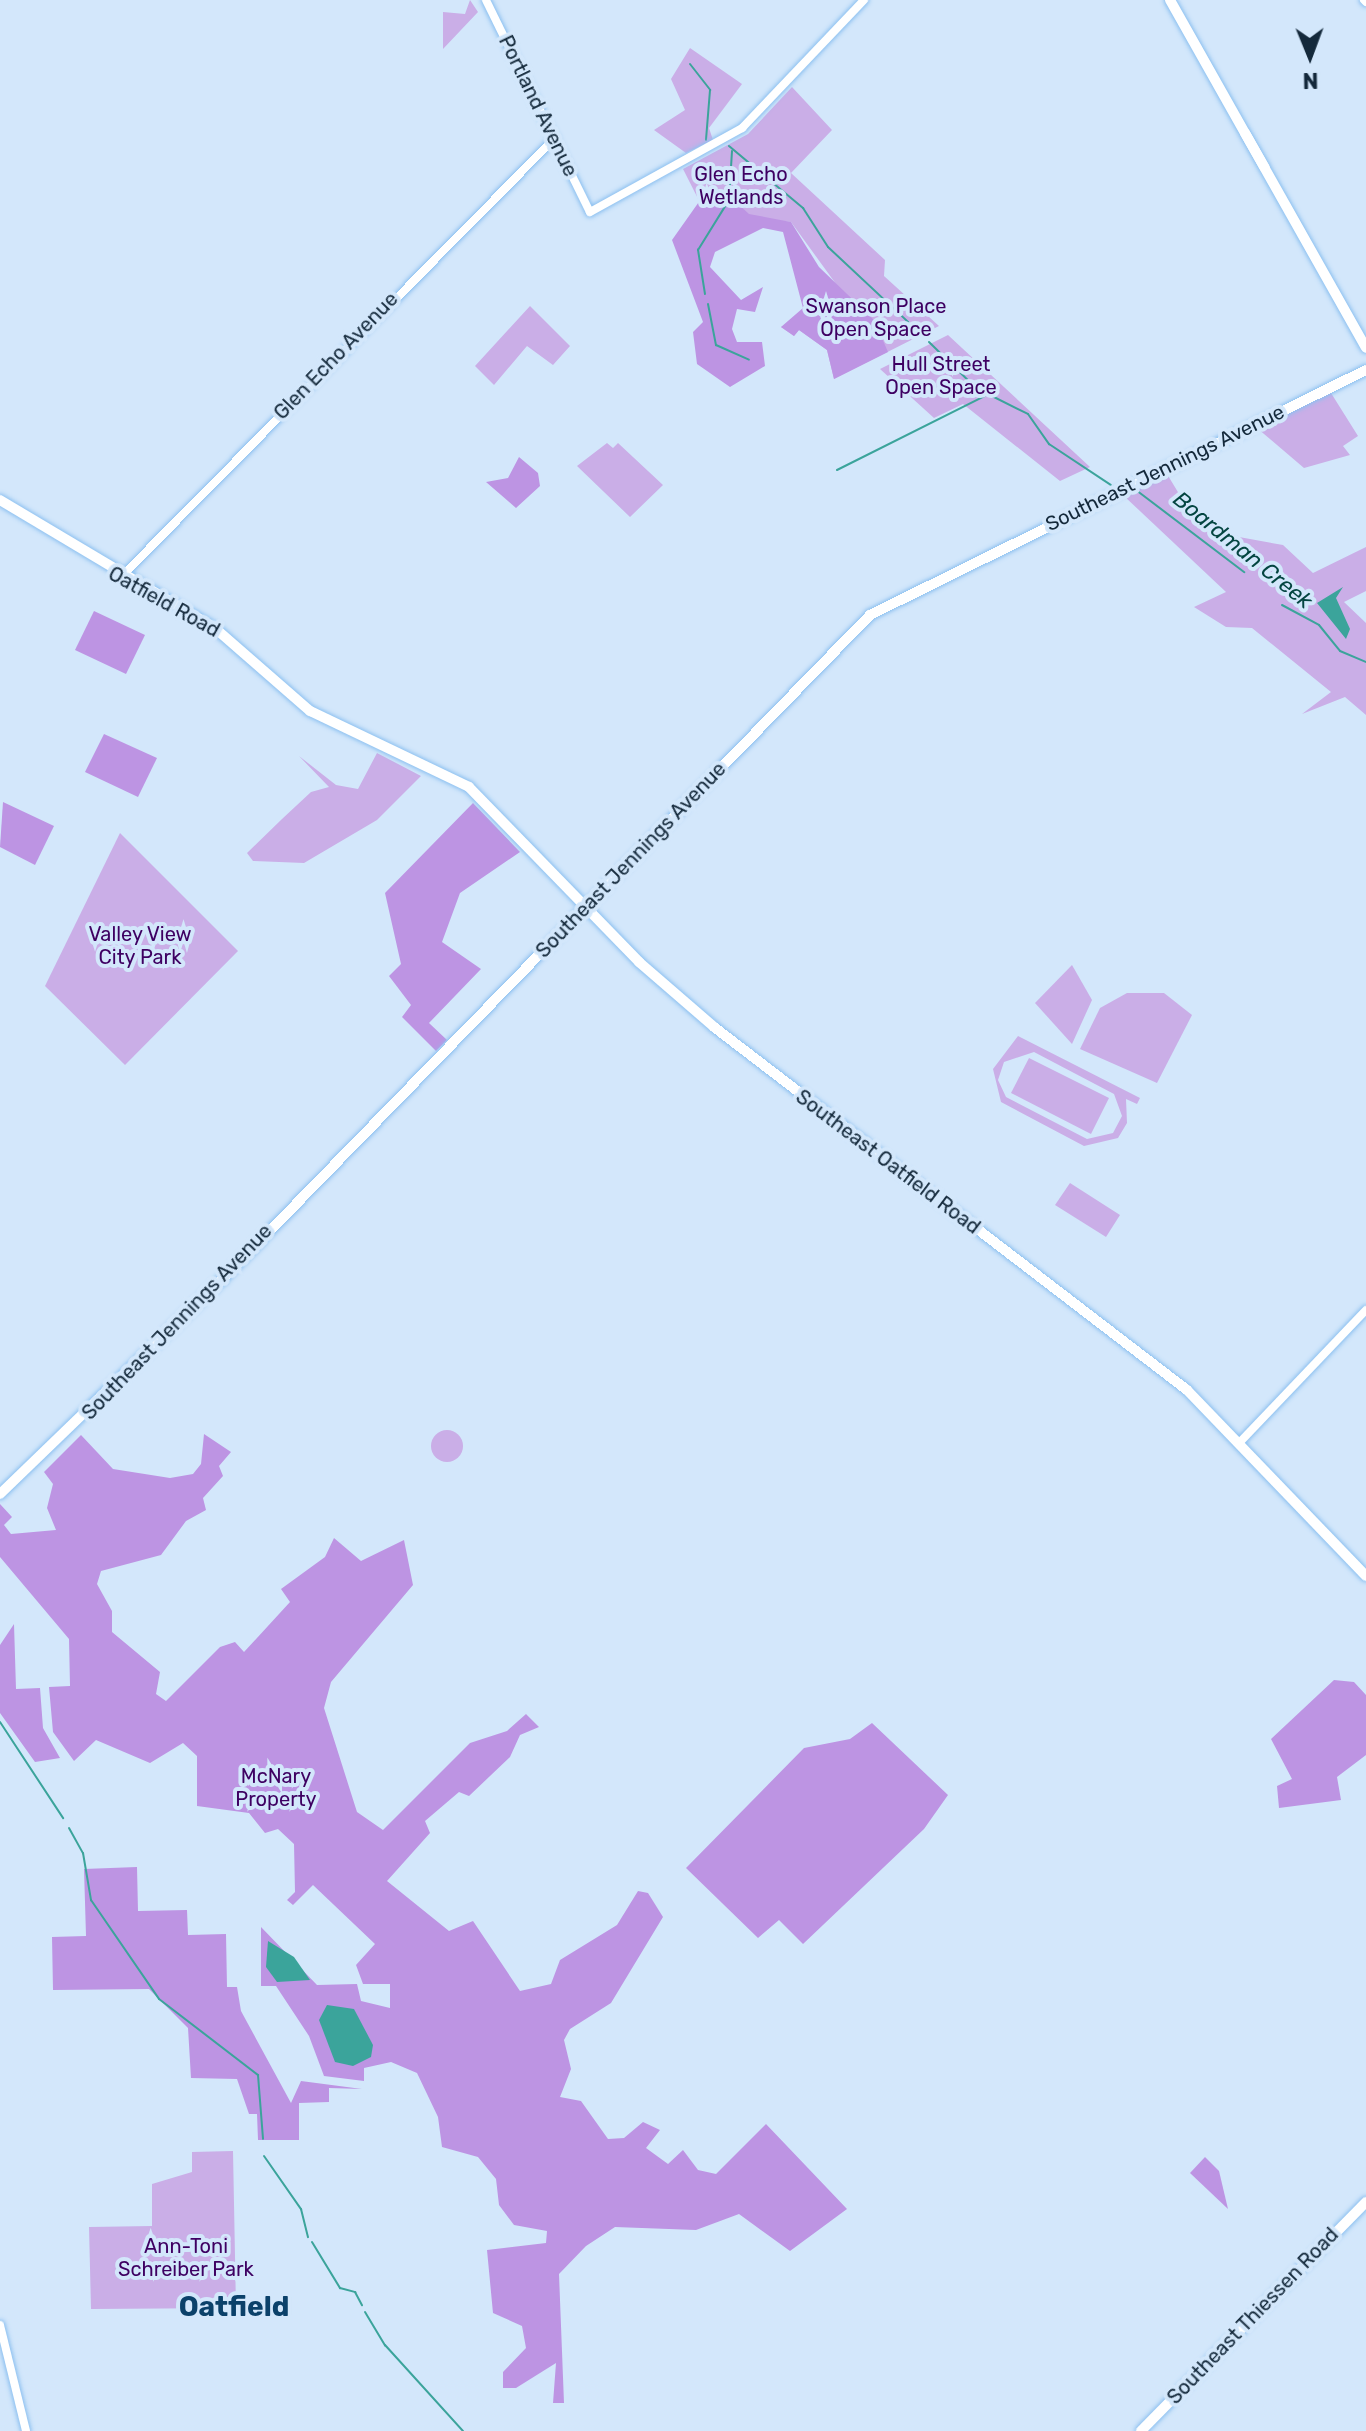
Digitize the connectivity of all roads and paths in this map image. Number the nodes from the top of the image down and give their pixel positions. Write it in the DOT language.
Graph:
graph roads {
  1 [pos="486,0"];
  2 [pos="864,0"];
  3 [pos="1170,0"];
  4 [pos="555,138"];
  5 [pos="1366,348"];
  6 [pos="1366,370"];
  7 [pos="0,500"];
  8 [pos="121,577"];
  9 [pos="406,754"];
  10 [pos="586,907"];
  11 [pos="1366,1310"];
  12 [pos="1239,1443"];
  13 [pos="0,1494"];
  14 [pos="1366,1576"];
  15 [pos="1366,2202"];
  16 [pos="0,2325"];
  17 [pos="26,2431"];
  18 [pos="1141,2431"];
  1 -- 4 [label="street, Portland Avenue"];
  2 -- 4 [label="street, Portland Avenue"];
  3 -- 5 [label="main road"];
  4 -- 8 [label="street, Glen Echo Avenue"];
  6 -- 10 [label="main road, Southeast Jennings Avenue"];
  7 -- 8 [label="main road, Oatfield Road"];
  8 -- 9 [label="main road, Oatfield Road"];
  9 -- 10 [label="main road, Southeast Oatfield Road"];
  10 -- 12 [label="main road, Southeast Oatfield Road"];
  10 -- 13 [label="main road, Southeast Jennings Avenue"];
  11 -- 12 [label="street"];
  12 -- 14 [label="main road, Southeast Oatfield Road"];
  15 -- 18 [label="main road, Southeast Thiessen Road"];
  16 -- 17 [label="street"];
}
